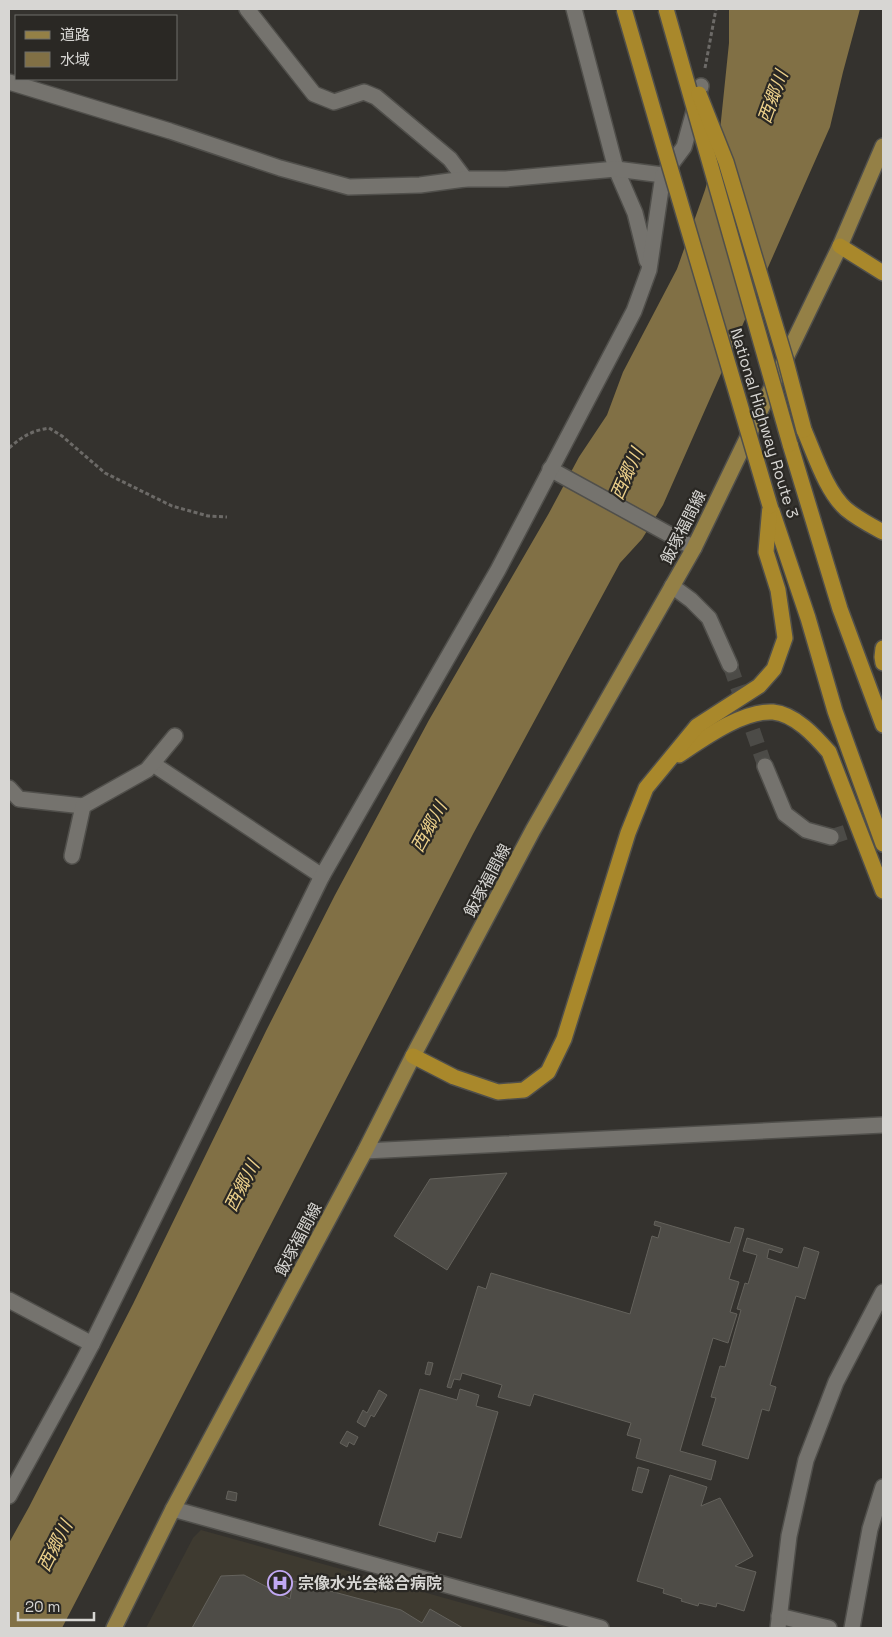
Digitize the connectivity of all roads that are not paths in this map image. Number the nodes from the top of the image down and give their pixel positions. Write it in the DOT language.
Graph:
graph roads {
  1 [pos="247,9"];
  2 [pos="574,9"];
  3 [pos="624,9"];
  4 [pos="666,9"];
  5 [pos="9,82"];
  6 [pos="701,86"];
  7 [pos="883,146"];
  8 [pos="616,169"];
  9 [pos="663,175"];
  10 [pos="465,179"];
  11 [pos="840,246"];
  12 [pos="650,270"];
  13 [pos="883,273"];
  14 [pos="550,469"];
  15 [pos="770,506"];
  16 [pos="883,532"];
  17 [pos="694,548"];
  18 [pos="672,586"];
  19 [pos="883,648"];
  20 [pos="883,663"];
  21 [pos="730,665"];
  22 [pos="883,725"];
  23 [pos="175,736"];
  24 [pos="667,762"];
  25 [pos="153,764"];
  26 [pos="765,766"];
  27 [pos="9,788"];
  28 [pos="84,806"];
  29 [pos="831,837"];
  30 [pos="883,844"];
  31 [pos="72,856"];
  32 [pos="322,876"];
  33 [pos="883,891"];
  34 [pos="413,1056"];
  35 [pos="883,1125"];
  36 [pos="366,1150"];
  37 [pos="883,1292"];
  38 [pos="9,1300"];
  39 [pos="92,1344"];
  40 [pos="883,1487"];
  41 [pos="9,1496"];
  42 [pos="173,1509"];
  43 [pos="778,1622"];
  44 [pos="114,1628"];
  45 [pos="601,1628"];
  46 [pos="829,1628"];
  47 [pos="852,1628"];
  1 -- 10 [label="street"];
  2 -- 8 [label="street"];
  3 -- 15 [label="highway, National Highway Route 3, bridge"];
  4 -- 16 [label="highway, bridge"];
  4 -- 22 [label="highway, National Highway Route 3, bridge"];
  5 -- 10 [label="street"];
  6 -- 9 [label="street"];
  7 -- 11 [label="main road, 飯塚福間線"];
  8 -- 9 [label="street"];
  8 -- 10 [label="street"];
  8 -- 12 [label="street"];
  9 -- 12 [label="street"];
  11 -- 13 [label="highway"];
  11 -- 17 [label="main road, 飯塚福間線"];
  12 -- 14 [label="street"];
  14 -- 17 [label="street"];
  14 -- 32 [label="street"];
  15 -- 24 [label="highway"];
  15 -- 30 [label="highway, National Highway Route 3"];
  17 -- 18 [label="main road, 飯塚福間線"];
  18 -- 21 [label="street"];
  18 -- 34 [label="main road, 飯塚福間線"];
  19 -- 20 [label="highway"];
  23 -- 25 [label="street"];
  24 -- 33 [label="highway"];
  24 -- 34 [label="highway"];
  25 -- 28 [label="street"];
  25 -- 32 [label="street"];
  26 -- 29 [label="street"];
  27 -- 28 [label="street"];
  28 -- 31 [label="street"];
  32 -- 39 [label="street"];
  34 -- 36 [label="main road, 飯塚福間線"];
  35 -- 36 [label="street"];
  36 -- 42 [label="main road, 飯塚福間線"];
  37 -- 43 [label="street"];
  38 -- 39 [label="street"];
  39 -- 41 [label="street"];
  40 -- 47 [label="street"];
  42 -- 44 [label="main road, 飯塚福間線"];
  42 -- 45 [label="street"];
  43 -- 46 [label="street"];
}
